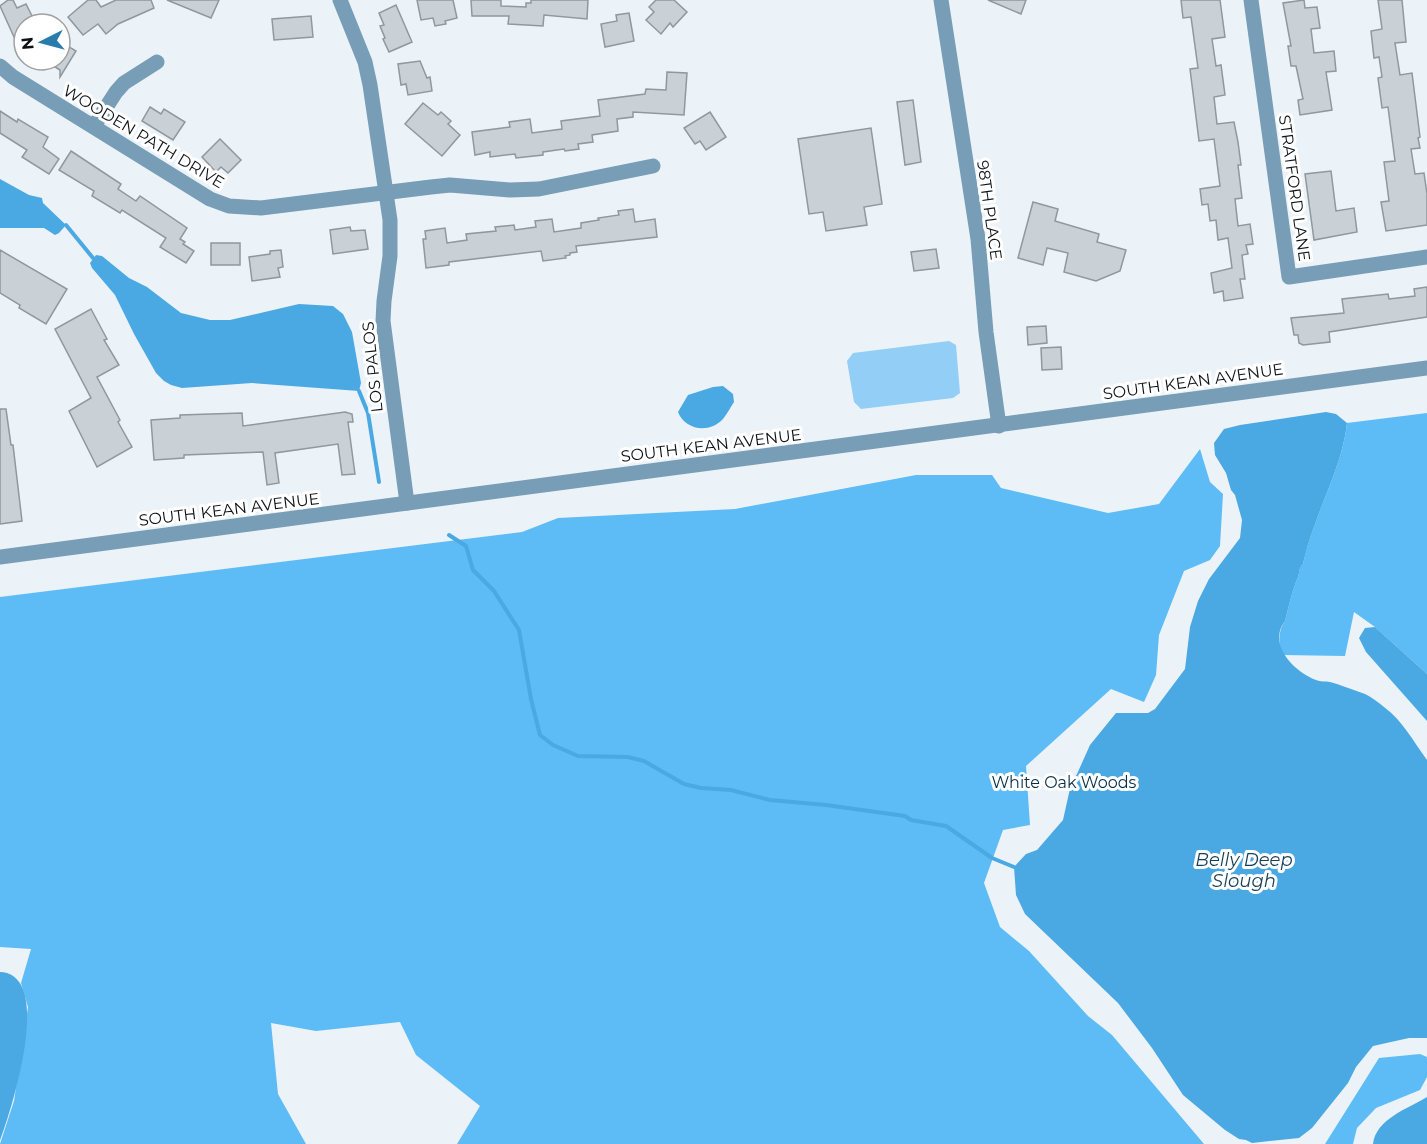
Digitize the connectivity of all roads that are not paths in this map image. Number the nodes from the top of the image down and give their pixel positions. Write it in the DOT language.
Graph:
graph roads {
  1 [pos="340,0"];
  2 [pos="941,0"];
  3 [pos="1251,0"];
  4 [pos="157,62"];
  5 [pos="0,66"];
  6 [pos="94,126"];
  7 [pos="652,166"];
  8 [pos="386,191"];
  9 [pos="1427,257"];
  10 [pos="1427,368"];
  11 [pos="999,426"];
  12 [pos="407,503"];
  13 [pos="0,557"];
  1 -- 8 [label="street, LOS PALOS"];
  2 -- 11 [label="street, 98TH PLACE"];
  3 -- 9 [label="street, STRATFORD LANE"];
  4 -- 6 [label="street"];
  5 -- 6 [label="street, WOODEN PATH DRIVE"];
  6 -- 8 [label="street, WOODEN PATH DRIVE"];
  7 -- 8 [label="street, WOODEN PATH DRIVE"];
  8 -- 12 [label="street, LOS PALOS"];
  10 -- 11 [label="street, SOUTH KEAN AVENUE"];
  11 -- 12 [label="street, SOUTH KEAN AVENUE"];
  12 -- 13 [label="street, SOUTH KEAN AVENUE"];
}
